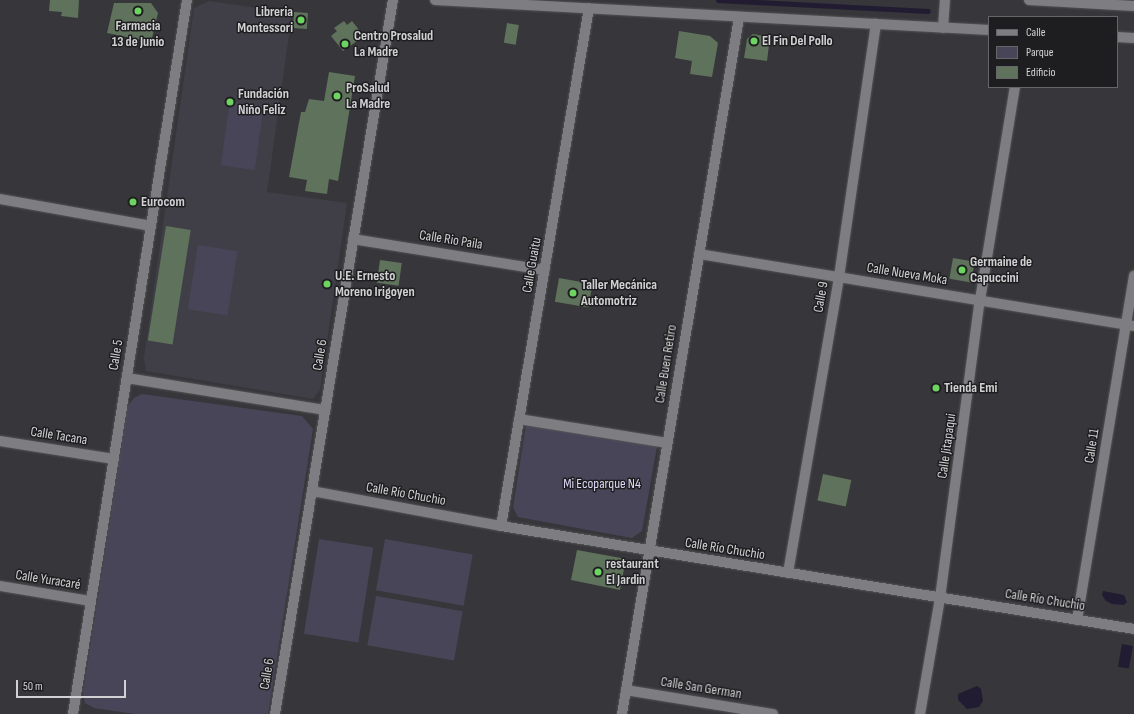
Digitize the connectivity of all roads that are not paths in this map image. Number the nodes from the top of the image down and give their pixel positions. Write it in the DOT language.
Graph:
graph roads {
  1 [pos="187,0"];
  2 [pos="393,0"];
  3 [pos="435,0"];
  4 [pos="945,0"];
  5 [pos="1029,0"];
  6 [pos="629,5"];
  7 [pos="1134,6"];
  8 [pos="590,8"];
  9 [pos="739,18"];
  10 [pos="876,24"];
  11 [pos="943,28"];
  12 [pos="988,30"];
  13 [pos="1118,37"];
  14 [pos="1134,38"];
  15 [pos="1015,88"];
  16 [pos="0,199"];
  17 [pos="151,226"];
  18 [pos="353,239"];
  19 [pos="699,254"];
  20 [pos="545,270"];
  21 [pos="1134,276"];
  22 [pos="839,277"];
  23 [pos="980,300"];
  24 [pos="1130,325"];
  25 [pos="127,378"];
  26 [pos="325,410"];
  27 [pos="519,419"];
  28 [pos="0,441"];
  29 [pos="667,443"];
  30 [pos="114,459"];
  31 [pos="312,491"];
  32 [pos="501,526"];
  33 [pos="649,550"];
  34 [pos="788,573"];
  35 [pos="0,586"];
  36 [pos="940,598"];
  37 [pos="91,601"];
  38 [pos="1077,620"];
  39 [pos="1134,629"];
  40 [pos="626,690"];
  41 [pos="76,714"];
  42 [pos="275,714"];
  43 [pos="622,714"];
  44 [pos="773,714"];
  45 [pos="920,714"];
  1 -- 17 [label="street, Calle 5"];
  2 -- 18 [label="street, Calle 6"];
  3 -- 8 [label="street"];
  4 -- 11 [label="street"];
  5 -- 7 [label="street"];
  6 -- 8 [label="street"];
  6 -- 9 [label="street"];
  8 -- 20 [label="street, Calle Guaitu"];
  9 -- 10 [label="street"];
  9 -- 19 [label="street, Calle Buen Retiro"];
  10 -- 11 [label="street"];
  10 -- 22 [label="street, Calle 9"];
  11 -- 12 [label="street"];
  13 -- 14 [label="street"];
  15 -- 23 [label="street, Calle Jitapaqui"];
  16 -- 17 [label="street"];
  17 -- 25 [label="street, Calle 5"];
  18 -- 20 [label="street, Calle Rio Paila"];
  18 -- 26 [label="street, Calle 6"];
  19 -- 22 [label="street, Calle Nueva Moka"];
  19 -- 29 [label="street, Calle Buen Retiro"];
  20 -- 27 [label="street, Calle Guaitu"];
  21 -- 24 [label="street, Calle 11"];
  22 -- 23 [label="street, Calle Nueva Moka"];
  22 -- 34 [label="street, Calle 9"];
  23 -- 24 [label="street, Calle Nueva Moka"];
  23 -- 36 [label="street, Calle Jitapaqui"];
  24 -- 38 [label="street, Calle 11"];
  25 -- 26 [label="street"];
  25 -- 30 [label="street, Calle 5"];
  26 -- 31 [label="street, Calle 6"];
  27 -- 29 [label="street"];
  27 -- 32 [label="street, Calle Guaitu"];
  28 -- 30 [label="street, Calle Tacana"];
  29 -- 33 [label="street, Calle Buen Retiro"];
  30 -- 37 [label="street, Calle 5"];
  31 -- 32 [label="street, Calle Río Chuchio"];
  31 -- 42 [label="street, Calle 6"];
  32 -- 33 [label="street, Calle Río Chuchio"];
  33 -- 34 [label="street, Calle Río Chuchio"];
  33 -- 40 [label="street, Calle Buen Retiro"];
  34 -- 36 [label="street, Calle Río Chuchio"];
  35 -- 37 [label="street, Calle Yuracaré"];
  36 -- 38 [label="street, Calle Río Chuchio"];
  36 -- 45 [label="street, Calle Jitapaqui"];
  37 -- 41 [label="street, Calle 5"];
  38 -- 39 [label="street, Calle Río Chuchio"];
  40 -- 43 [label="street, Calle Buen Retiro"];
  40 -- 44 [label="street, Calle San German"];
}
